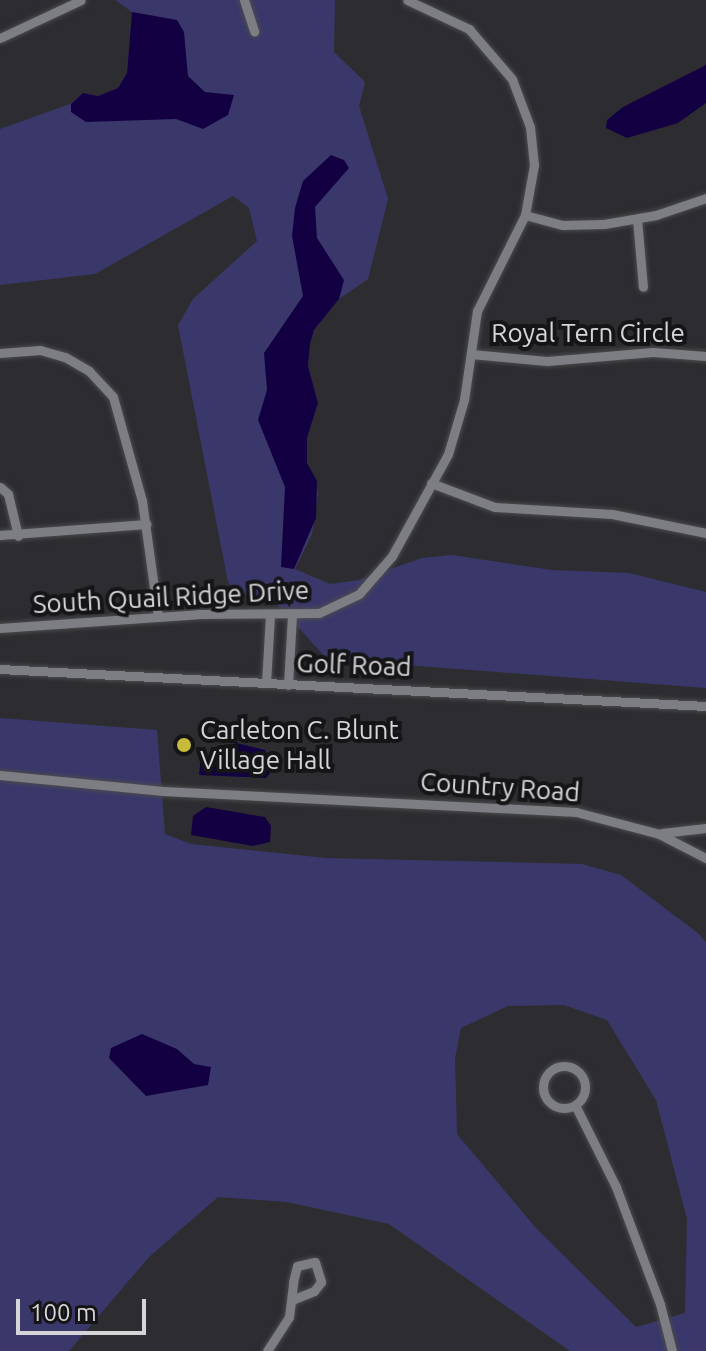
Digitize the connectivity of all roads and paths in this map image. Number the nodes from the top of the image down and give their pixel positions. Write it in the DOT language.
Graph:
graph roads {
  1 [pos="81,0"];
  2 [pos="244,0"];
  3 [pos="407,0"];
  4 [pos="254,31"];
  5 [pos="0,38"];
  6 [pos="706,198"];
  7 [pos="525,215"];
  8 [pos="637,219"];
  9 [pos="643,287"];
  10 [pos="0,353"];
  11 [pos="471,354"];
  12 [pos="706,356"];
  13 [pos="431,483"];
  14 [pos="0,487"];
  15 [pos="147,524"];
  16 [pos="706,533"];
  17 [pos="0,535"];
  18 [pos="18,536"];
  19 [pos="270,615"];
  20 [pos="158,616"];
  21 [pos="292,616"];
  22 [pos="0,628"];
  23 [pos="269,637"];
  24 [pos="291,638"];
  25 [pos="0,669"];
  26 [pos="266,683"];
  27 [pos="288,685"];
  28 [pos="706,706"];
  29 [pos="0,775"];
  30 [pos="706,828"];
  31 [pos="659,834"];
  32 [pos="706,858"];
  33 [pos="575,1105"];
  34 [pos="292,1300"];
  35 [pos="267,1351"];
  36 [pos="672,1351"];
  1 -- 5 [label="street"];
  2 -- 4 [label="street"];
  3 -- 7 [label="street"];
  6 -- 8 [label="street"];
  7 -- 8 [label="street"];
  7 -- 11 [label="street, South Quail Ridge Drive"];
  8 -- 9 [label="street"];
  10 -- 15 [label="street"];
  11 -- 12 [label="street, Royal Tern Circle"];
  11 -- 13 [label="street, South Quail Ridge Drive"];
  13 -- 16 [label="street"];
  13 -- 21 [label="street, South Quail Ridge Drive"];
  14 -- 18 [label="street"];
  15 -- 18 [label="street"];
  15 -- 20 [label="street"];
  17 -- 18 [label="street"];
  19 -- 20 [label="street, South Quail Ridge Drive"];
  19 -- 21 [label="street, South Quail Ridge Drive"];
  19 -- 23 [label="street"];
  20 -- 22 [label="street, South Quail Ridge Drive"];
  21 -- 24 [label="street"];
  23 -- 24 [label="street"];
  23 -- 26 [label="street"];
  24 -- 27 [label="street"];
  25 -- 26 [label="street, Golf Road"];
  26 -- 27 [label="street, Golf Road"];
  27 -- 28 [label="street, Golf Road"];
  29 -- 31 [label="street, Country Road"];
  30 -- 31 [label="street, Country Road"];
  31 -- 32 [label="street, Country Road"];
  33 -- 33 [label="street"];
  33 -- 36 [label="street"];
  34 -- 35 [label="street"];
}
